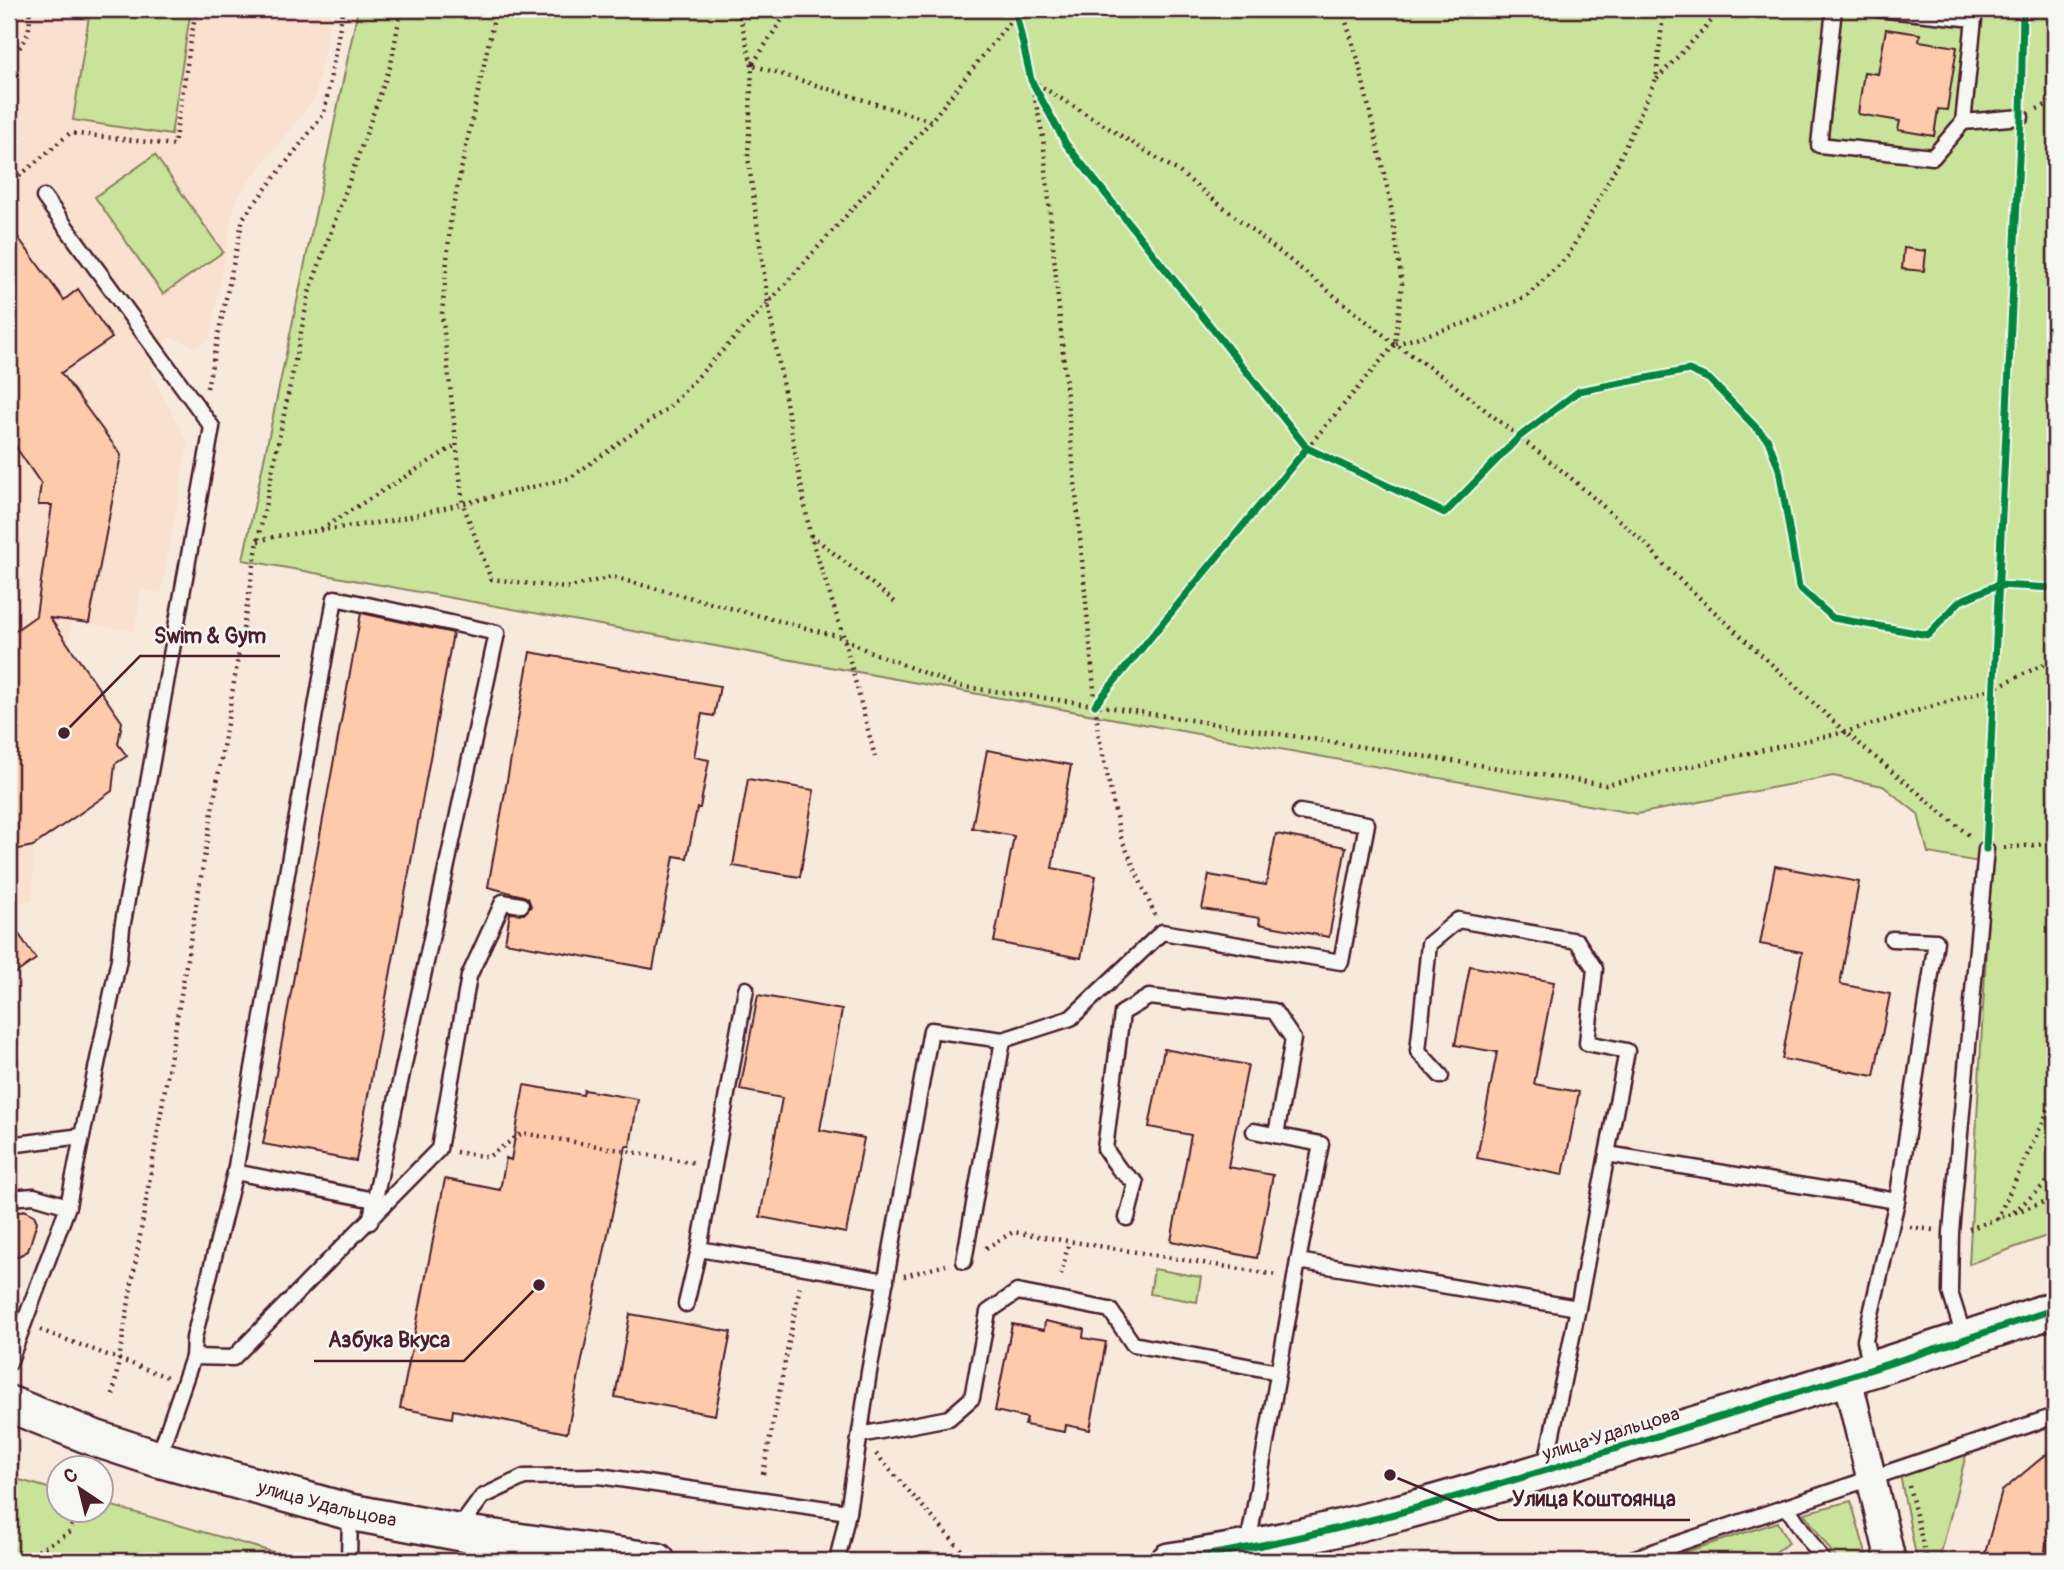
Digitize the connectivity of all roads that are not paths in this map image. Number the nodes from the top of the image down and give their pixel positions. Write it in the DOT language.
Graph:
graph roads {
  1 [pos="1835,9"];
  2 [pos="1877,9"];
  3 [pos="2021,117"];
  4 [pos="1963,122"];
  5 [pos="44,197"];
  6 [pos="1300,812"];
  7 [pos="1986,849"];
  8 [pos="521,905"];
  9 [pos="1892,939"];
  10 [pos="746,989"];
  11 [pos="1003,1040"];
  12 [pos="1441,1076"];
  13 [pos="1254,1131"];
  14 [pos="1276,1135"];
  15 [pos="82,1136"];
  16 [pos="9,1145"];
  17 [pos="1608,1154"];
  18 [pos="235,1172"];
  19 [pos="9,1198"];
  20 [pos="374,1200"];
  21 [pos="1898,1201"];
  22 [pos="68,1206"];
  23 [pos="1127,1218"];
  24 [pos="370,1222"];
  25 [pos="699,1249"];
  26 [pos="964,1261"];
  27 [pos="1298,1261"];
  28 [pos="886,1281"];
  29 [pos="686,1304"];
  30 [pos="1578,1308"];
  31 [pos="2055,1309"];
  32 [pos="1965,1340"];
  33 [pos="193,1357"];
  34 [pos="9,1363"];
  35 [pos="1278,1372"];
  36 [pos="1859,1374"];
  37 [pos="9,1404"];
  38 [pos="2055,1416"];
  39 [pos="860,1434"];
  40 [pos="158,1459"];
  41 [pos="1545,1471"];
  42 [pos="1872,1479"];
  43 [pos="1787,1507"];
  44 [pos="350,1512"];
  45 [pos="848,1512"];
  46 [pos="456,1532"];
  47 [pos="1247,1548"];
  48 [pos="1181,1560"];
  49 [pos="349,1561"];
  50 [pos="657,1561"];
  51 [pos="837,1561"];
  52 [pos="1626,1561"];
  53 [pos="1823,1561"];
  54 [pos="1891,1561"];
  1 -- 4 [label="lane"];
  2 -- 4 [label="lane"];
  3 -- 4 [label="lane"];
  5 -- 15 [label="lane"];
  6 -- 11 [label="lane"];
  7 -- 32 [label="lane"];
  8 -- 24 [label="lane"];
  9 -- 21 [label="lane"];
  10 -- 25 [label="lane"];
  11 -- 26 [label="lane"];
  11 -- 28 [label="lane"];
  12 -- 17 [label="lane"];
  13 -- 14 [label="lane"];
  14 -- 23 [label="lane"];
  14 -- 27 [label="lane"];
  15 -- 16 [label="lane"];
  15 -- 22 [label="lane"];
  17 -- 21 [label="lane"];
  17 -- 30 [label="lane"];
  18 -- 20 [label="lane"];
  18 -- 20 [label="lane"];
  18 -- 33 [label="lane"];
  19 -- 22 [label="lane"];
  20 -- 24 [label="lane"];
  21 -- 36 [label="lane"];
  22 -- 34 [label="lane"];
  24 -- 33 [label="lane"];
  25 -- 28 [label="lane"];
  25 -- 29 [label="lane"];
  27 -- 30 [label="lane"];
  27 -- 35 [label="lane"];
  28 -- 39 [label="lane"];
  30 -- 41 [label="lane"];
  31 -- 32 [label="street, улица Удальцова"];
  32 -- 36 [label="street, улица Удальцова"];
  33 -- 40 [label="lane"];
  35 -- 39 [label="lane"];
  35 -- 47 [label="lane"];
  36 -- 41 [label="street, улица Удальцова"];
  36 -- 42 [label="street"];
  37 -- 40 [label="street, улица Удальцова"];
  38 -- 42 [label="lane"];
  39 -- 45 [label="lane"];
  40 -- 44 [label="street, улица Удальцова"];
  41 -- 47 [label="street, улица Удальцова"];
  42 -- 43 [label="lane"];
  42 -- 54 [label="street"];
  43 -- 52 [label="lane"];
  43 -- 53 [label="lane"];
  44 -- 46 [label="street, улица Удальцова"];
  44 -- 49 [label="lane"];
  45 -- 46 [label="lane"];
  45 -- 51 [label="lane"];
  46 -- 50 [label="street, улица Удальцова"];
  47 -- 48 [label="street, улица Удальцова"];
}
